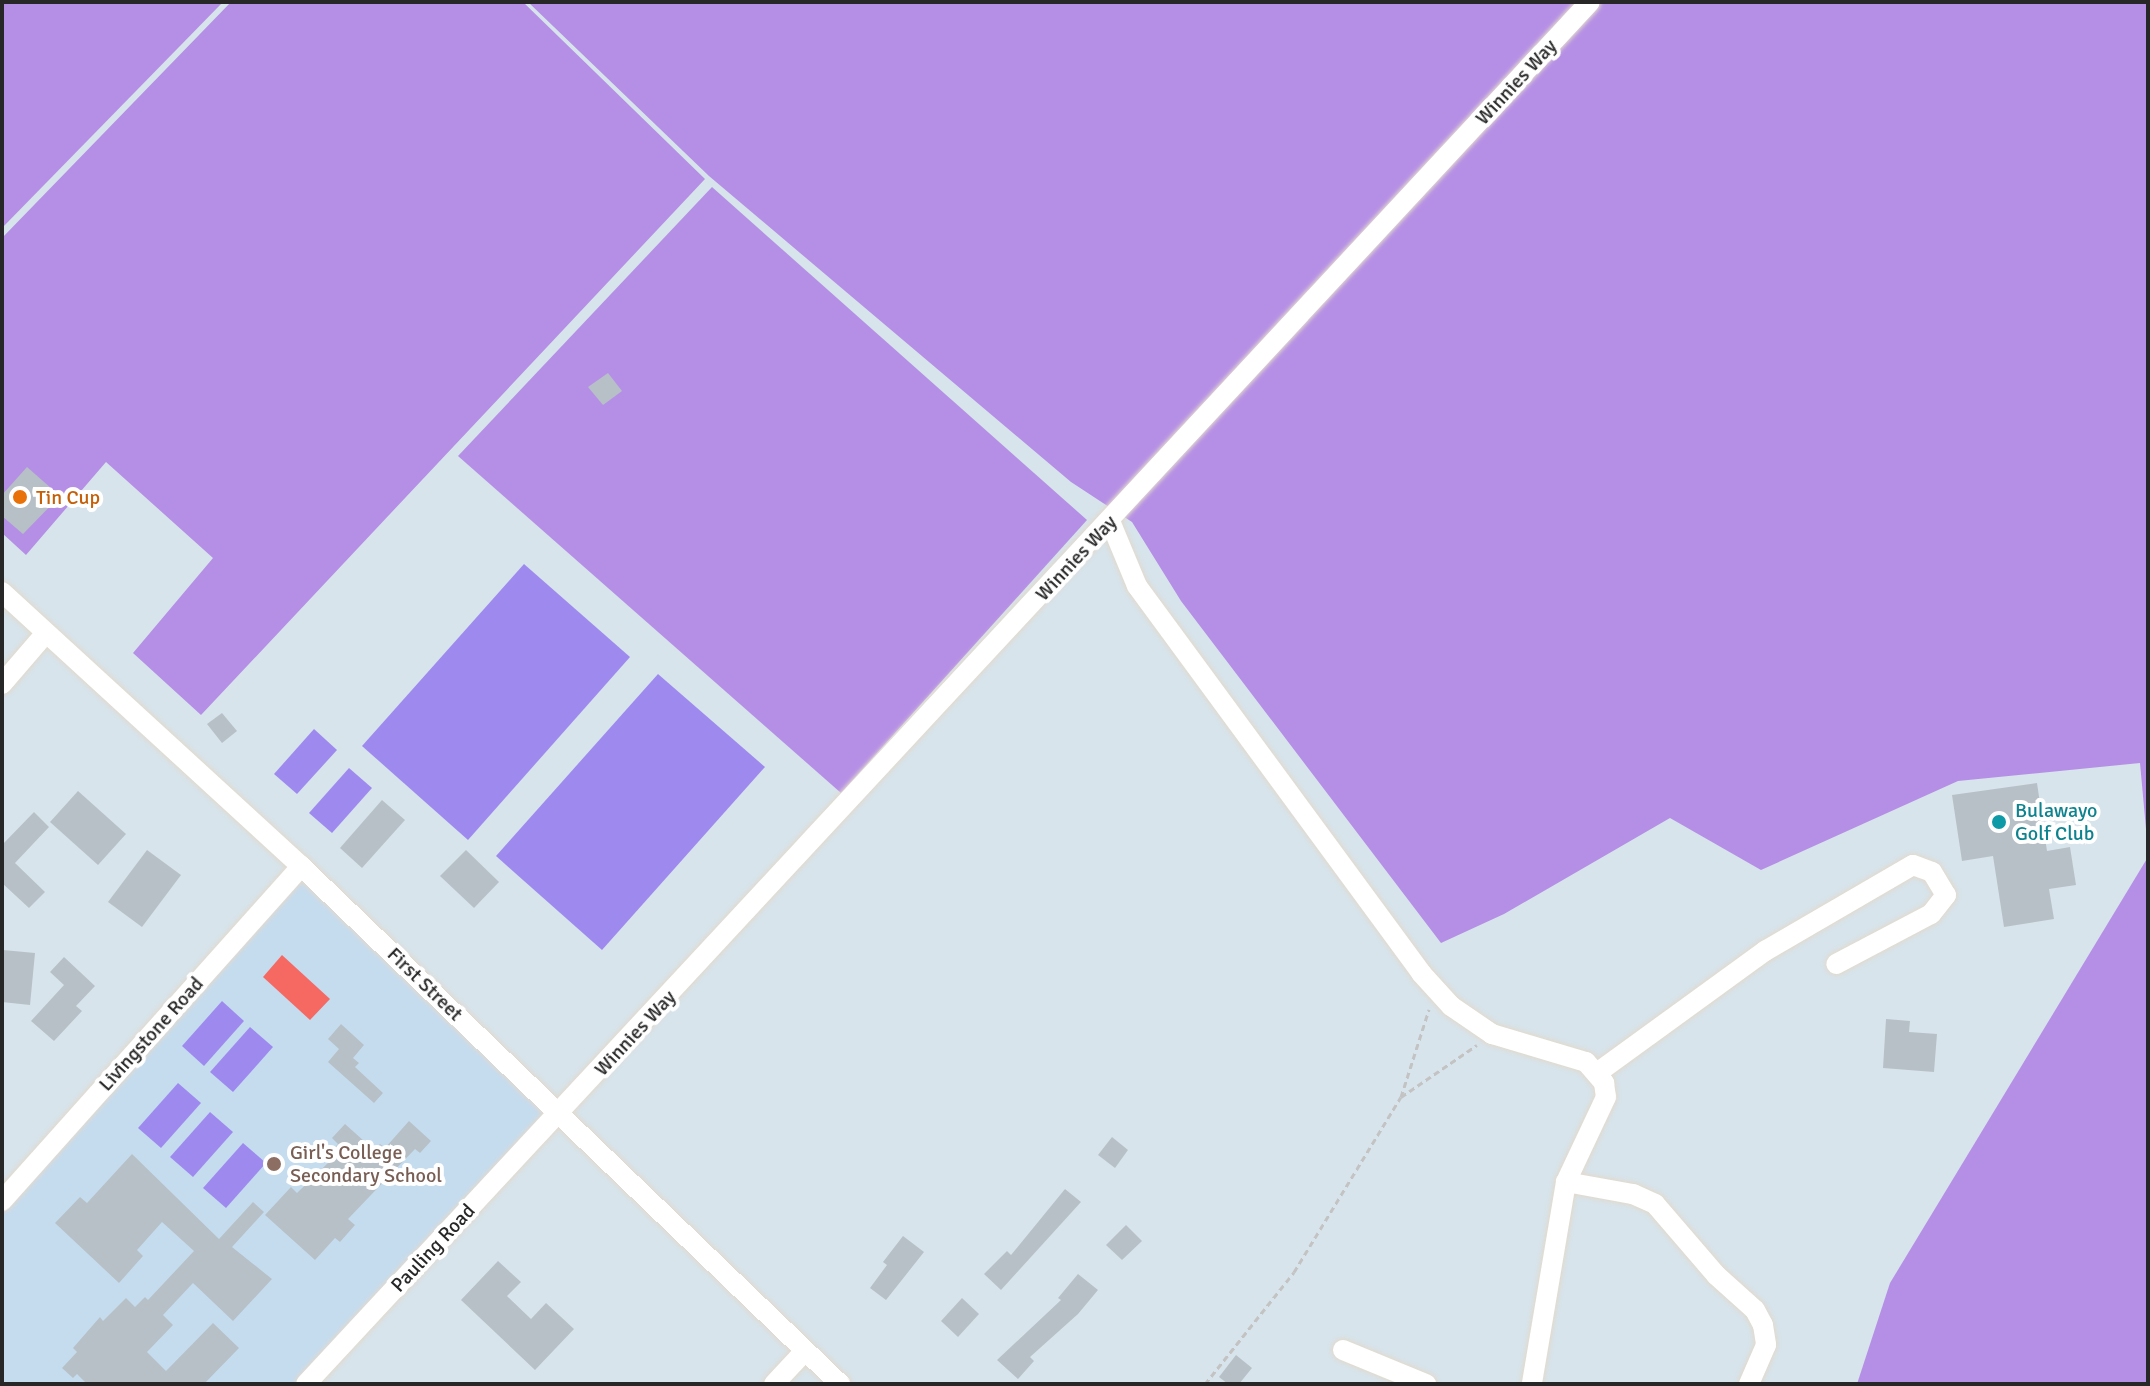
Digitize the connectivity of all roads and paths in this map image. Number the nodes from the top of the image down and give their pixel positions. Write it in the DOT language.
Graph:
graph roads {
  1 [pos="1590,2"];
  2 [pos="1110,521"];
  3 [pos="2,592"];
  4 [pos="45,634"];
  5 [pos="2,684"];
  6 [pos="301,866"];
  7 [pos="1836,964"];
  8 [pos="1435,989"];
  9 [pos="1492,1034"];
  10 [pos="1597,1073"];
  11 [pos="1401,1097"];
  12 [pos="560,1113"];
  13 [pos="1566,1182"];
  14 [pos="2,1201"];
  15 [pos="1343,1350"];
  16 [pos="805,1351"];
  17 [pos="306,1384"];
  18 [pos="774,1384"];
  19 [pos="840,1384"];
  20 [pos="1205,1384"];
  21 [pos="1426,1384"];
  22 [pos="1532,1384"];
  23 [pos="1749,1384"];
  1 -- 2 [label="street, Winnies Way"];
  2 -- 8 [label="street"];
  2 -- 12 [label="street, Winnies Way"];
  3 -- 4 [label="street, First Street"];
  4 -- 5 [label="street"];
  4 -- 6 [label="street, First Street"];
  6 -- 12 [label="street, First Street"];
  6 -- 14 [label="street, Livingstone Road"];
  7 -- 10 [label="street"];
  8 -- 9 [label="street"];
  8 -- 11 [label="path"];
  9 -- 10 [label="street"];
  9 -- 11 [label="path"];
  10 -- 13 [label="street"];
  11 -- 20 [label="path"];
  12 -- 16 [label="street, First Street"];
  12 -- 17 [label="street, Pauling Road"];
  13 -- 22 [label="street"];
  13 -- 23 [label="street"];
  15 -- 21 [label="street"];
  16 -- 18 [label="street"];
  16 -- 19 [label="street, First Street"];
}
